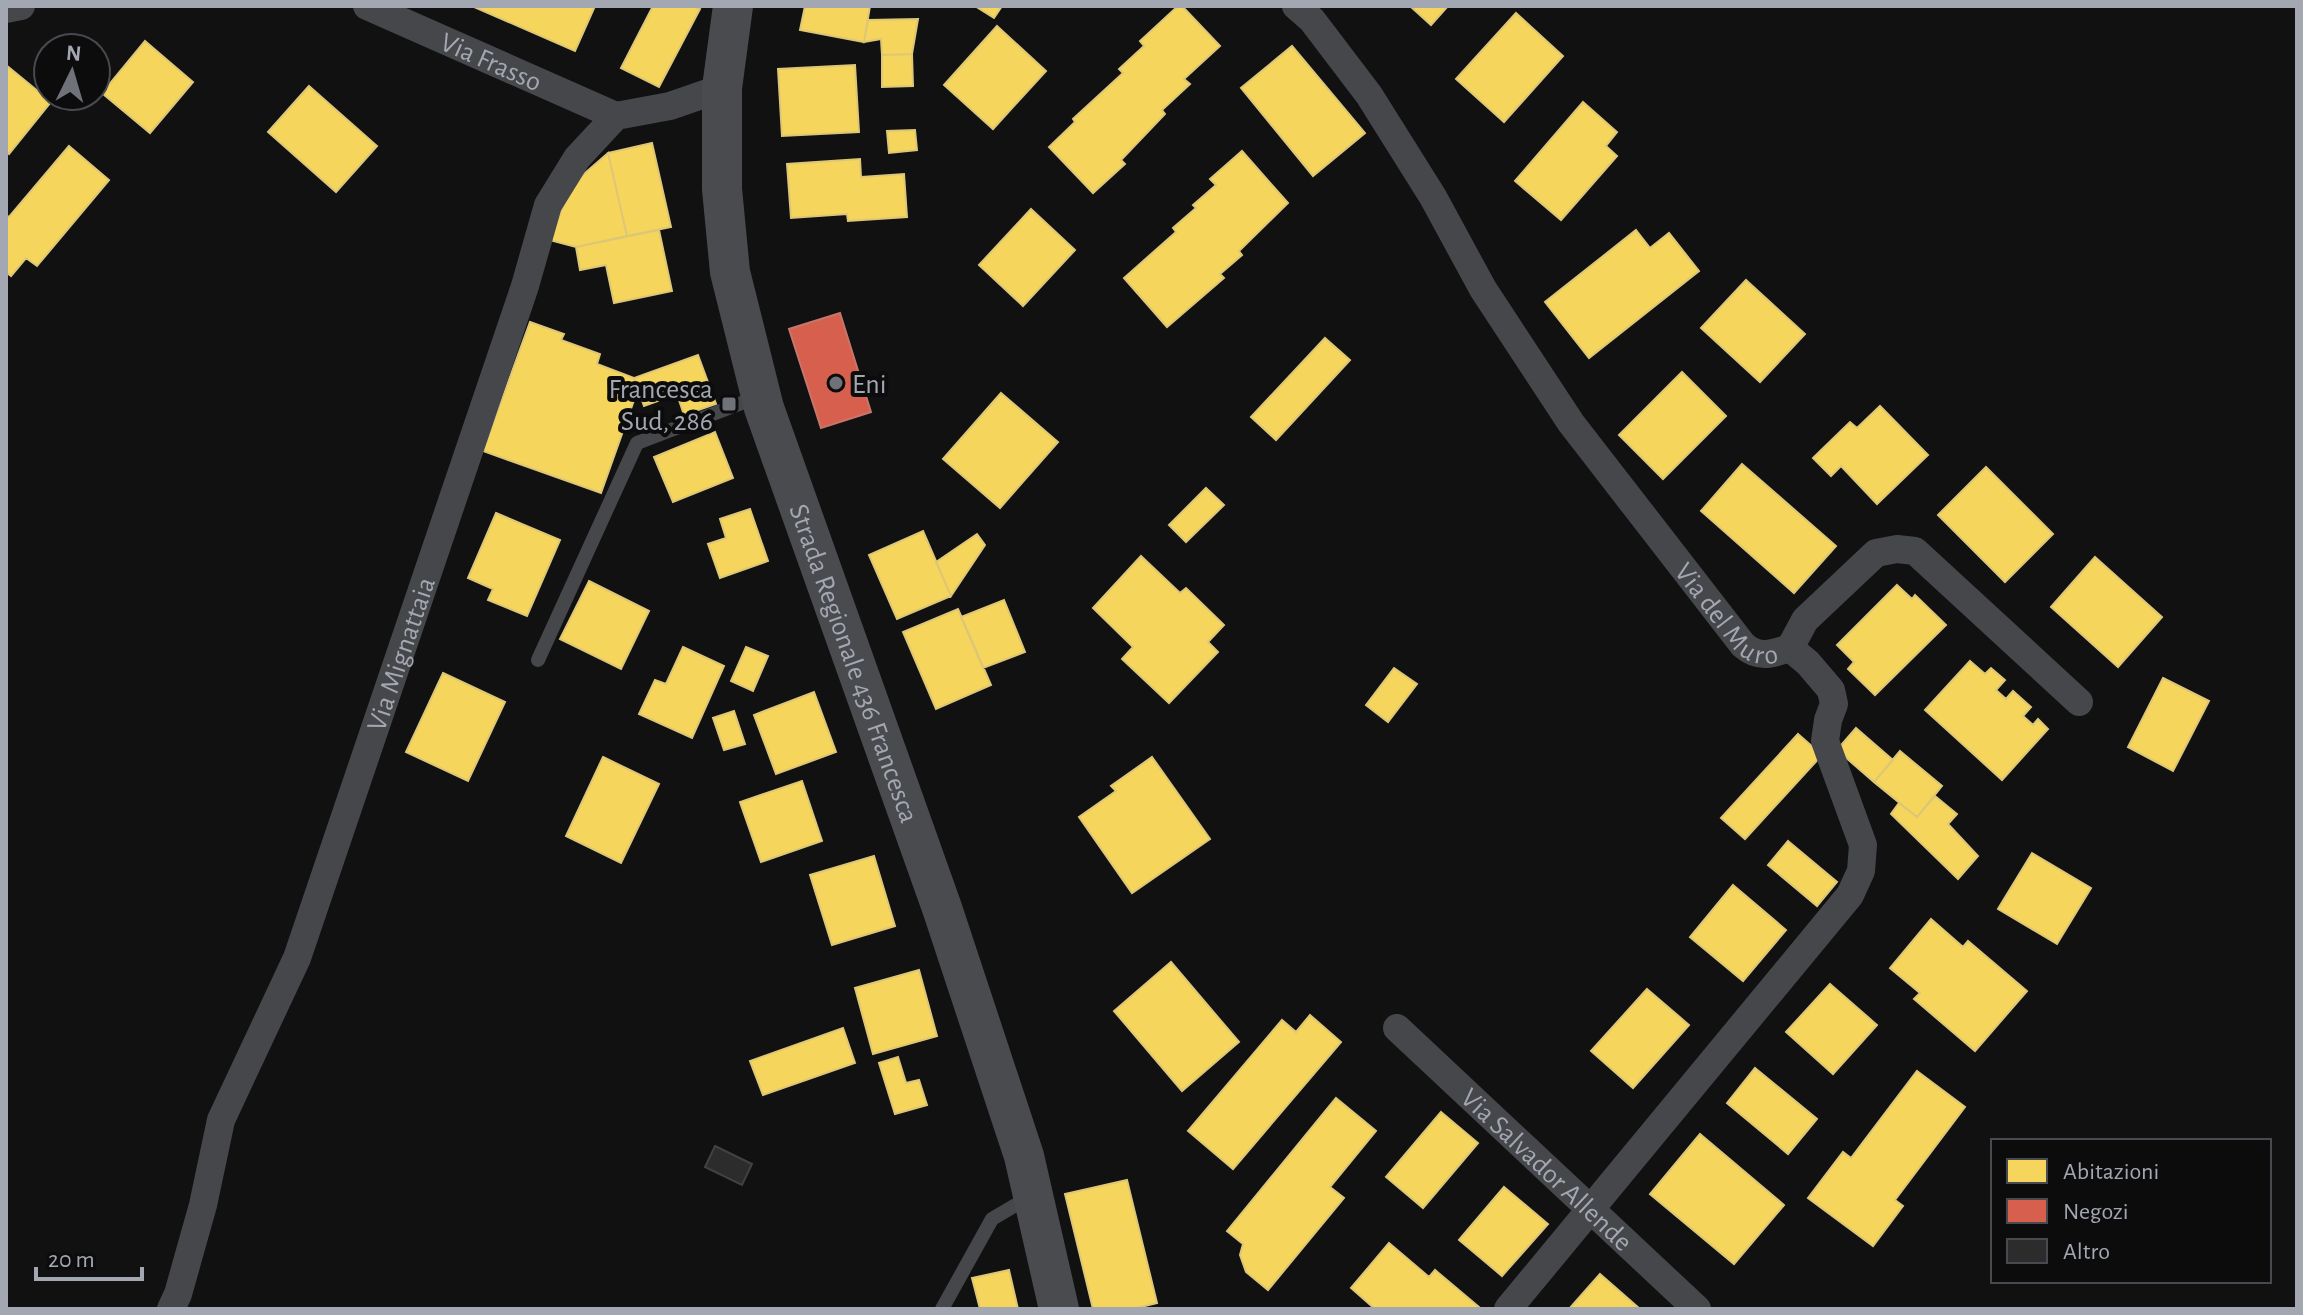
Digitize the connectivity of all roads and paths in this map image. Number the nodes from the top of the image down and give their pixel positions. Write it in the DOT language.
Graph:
graph roads {
  1 [pos="21,6"];
  2 [pos="367,6"];
  3 [pos="733,6"];
  4 [pos="1296,6"];
  5 [pos="6,9"];
  6 [pos="722,88"];
  7 [pos="616,116"];
  8 [pos="761,396"];
  9 [pos="1790,648"];
  10 [pos="538,660"];
  11 [pos="2079,702"];
  12 [pos="1397,1028"];
  13 [pos="1033,1195"];
  14 [pos="1590,1211"];
  15 [pos="171,1309"];
  16 [pos="942,1309"];
  17 [pos="1059,1309"];
  18 [pos="1508,1309"];
  19 [pos="1697,1309"];
  1 -- 5 [label="street"];
  2 -- 7 [label="street, Via Frasso"];
  3 -- 6 [label="street, Strada Regionale 436 Francesca"];
  4 -- 9 [label="street, Via del Muro"];
  6 -- 7 [label="street"];
  6 -- 8 [label="street, Strada Regionale 436 Francesca"];
  7 -- 15 [label="street, Via Mignattaia"];
  8 -- 10 [label="lane"];
  8 -- 13 [label="street, Strada Regionale 436 Francesca"];
  9 -- 11 [label="street"];
  9 -- 14 [label="street, Via del Muro"];
  12 -- 14 [label="street, Via Salvador Allende"];
  13 -- 16 [label="lane"];
  13 -- 17 [label="street, Strada Regionale 436 Francesca"];
  14 -- 18 [label="street, Via del Muro"];
  14 -- 19 [label="street, Via Salvador Allende"];
}
